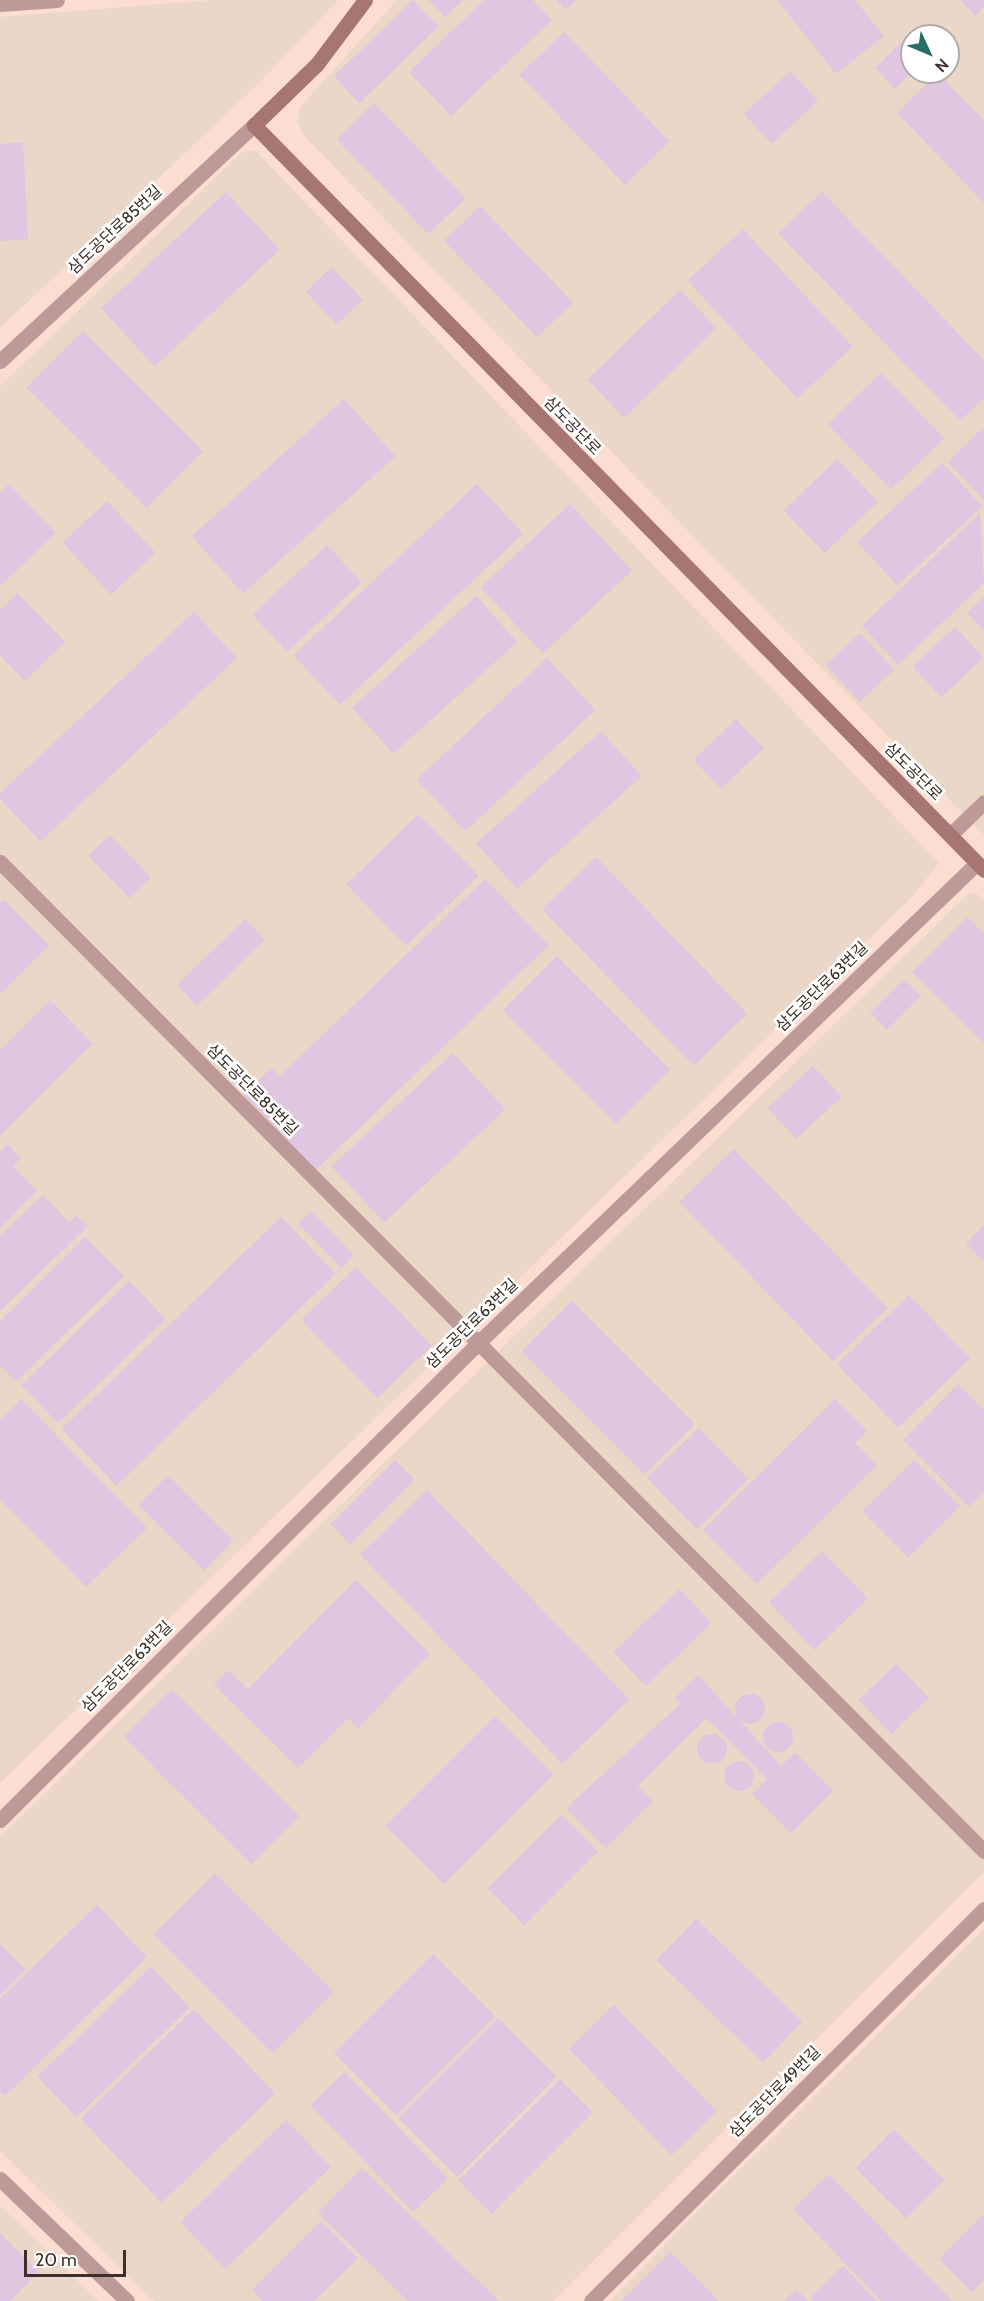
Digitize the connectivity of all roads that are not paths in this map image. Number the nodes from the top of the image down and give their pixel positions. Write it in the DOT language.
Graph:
graph roads {
  1 [pos="57,0"];
  2 [pos="365,0"];
  3 [pos="0,4"];
  4 [pos="254,125"];
  5 [pos="0,362"];
  6 [pos="984,802"];
  7 [pos="950,835"];
  8 [pos="0,862"];
  9 [pos="981,866"];
  10 [pos="478,1343"];
  11 [pos="0,1820"];
  12 [pos="984,1851"];
  13 [pos="984,1909"];
  14 [pos="0,2179"];
  15 [pos="127,2301"];
  16 [pos="591,2301"];
  1 -- 3 [label="street"];
  2 -- 4 [label="street"];
  4 -- 5 [label="street, 삼도공단로85번길"];
  4 -- 7 [label="street, 삼도공단로"];
  6 -- 7 [label="street"];
  7 -- 9 [label="street, 삼도공단로"];
  8 -- 10 [label="street, 삼도공단로85번길"];
  9 -- 10 [label="street, 삼도공단로63번길"];
  10 -- 11 [label="street, 삼도공단로63번길"];
  10 -- 12 [label="street, 삼도공단로85번길"];
  13 -- 16 [label="street, 삼도공단로49번길"];
  14 -- 15 [label="street"];
}
